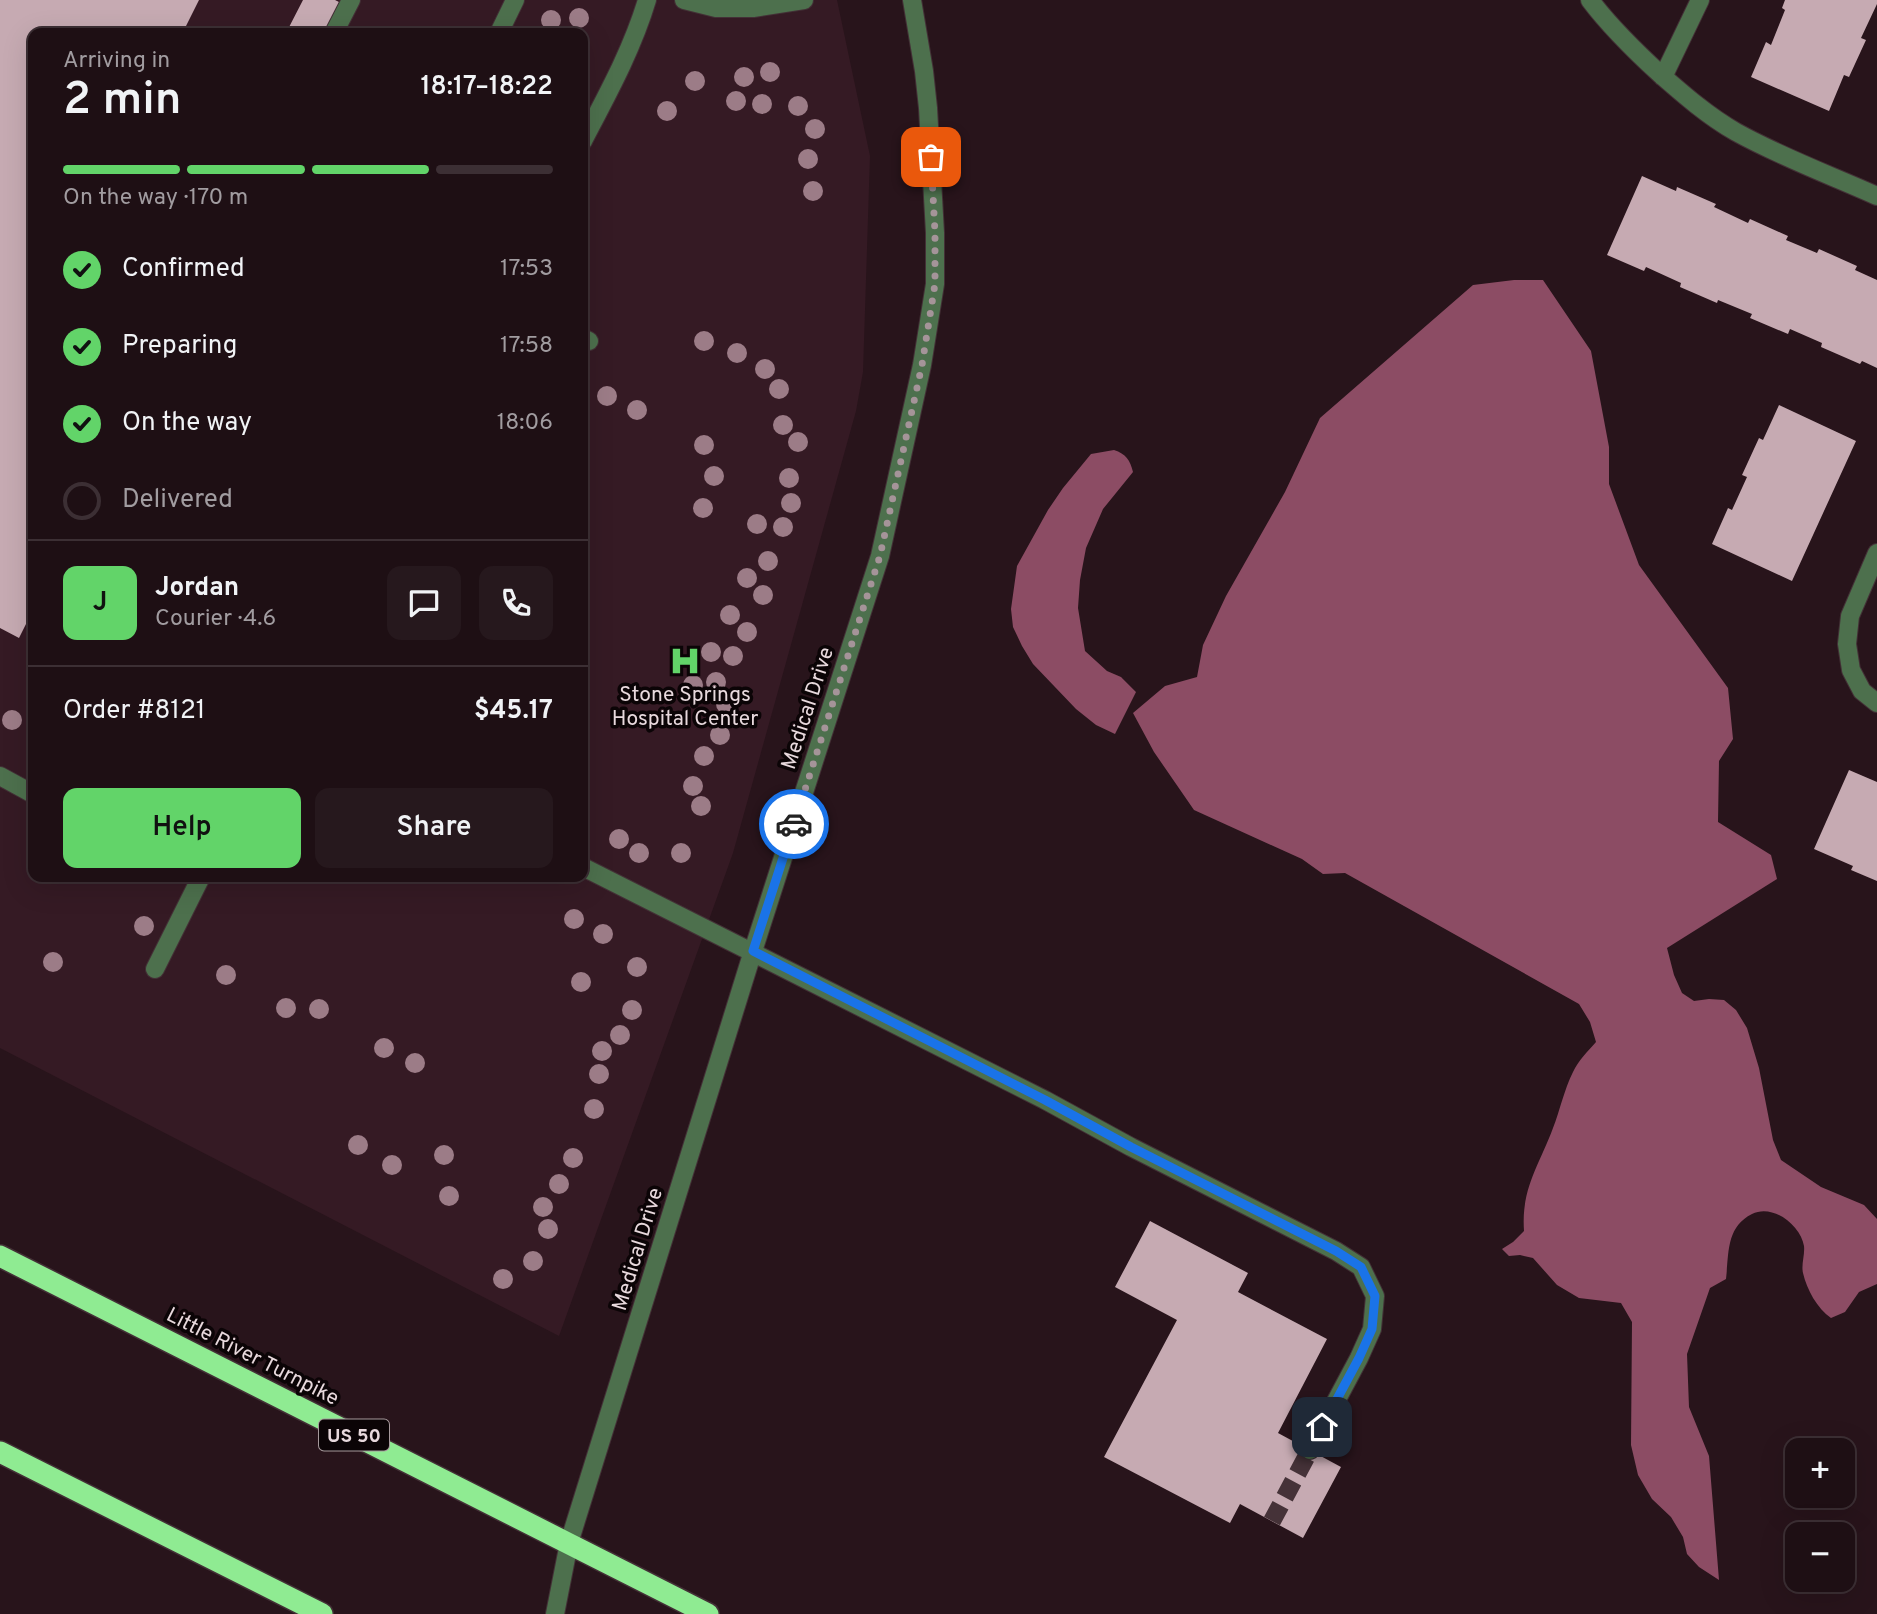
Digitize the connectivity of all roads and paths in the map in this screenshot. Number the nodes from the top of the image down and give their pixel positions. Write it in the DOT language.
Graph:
graph roads {
  1 [pos="351,0"];
  2 [pos="515,0"];
  3 [pos="647,0"];
  4 [pos="684,0"];
  5 [pos="804,0"];
  6 [pos="912,0"];
  7 [pos="1590,0"];
  8 [pos="1700,0"];
  9 [pos="337,28"];
  10 [pos="501,28"];
  11 [pos="1663,76"];
  12 [pos="588,131"];
  13 [pos="1877,196"];
  14 [pos="1877,553"];
  15 [pos="1877,703"];
  16 [pos="0,776"];
  17 [pos="28,791"];
  18 [pos="588,869"];
  19 [pos="195,882"];
  20 [pos="753,951"];
  21 [pos="155,970"];
  22 [pos="0,1256"];
  23 [pos="1310,1450"];
  24 [pos="0,1452"];
  25 [pos="569,1543"];
  26 [pos="322,1614"];
  27 [pos="555,1614"];
  28 [pos="708,1614"];
  1 -- 9 [label="street"];
  2 -- 10 [label="street"];
  3 -- 12 [label="street"];
  4 -- 5 [label="street"];
  6 -- 20 [label="street, Medical Drive"];
  7 -- 11 [label="street"];
  8 -- 11 [label="street"];
  11 -- 13 [label="street"];
  14 -- 15 [label="street"];
  16 -- 17 [label="street"];
  18 -- 20 [label="street"];
  19 -- 21 [label="street"];
  20 -- 23 [label="street"];
  20 -- 25 [label="street, Medical Drive"];
  22 -- 25 [label="highway, Little River Turnpike / US 50"];
  24 -- 26 [label="highway"];
  25 -- 27 [label="street, Medical Drive"];
  25 -- 28 [label="highway, Little River Turnpike / US 50"];
}
